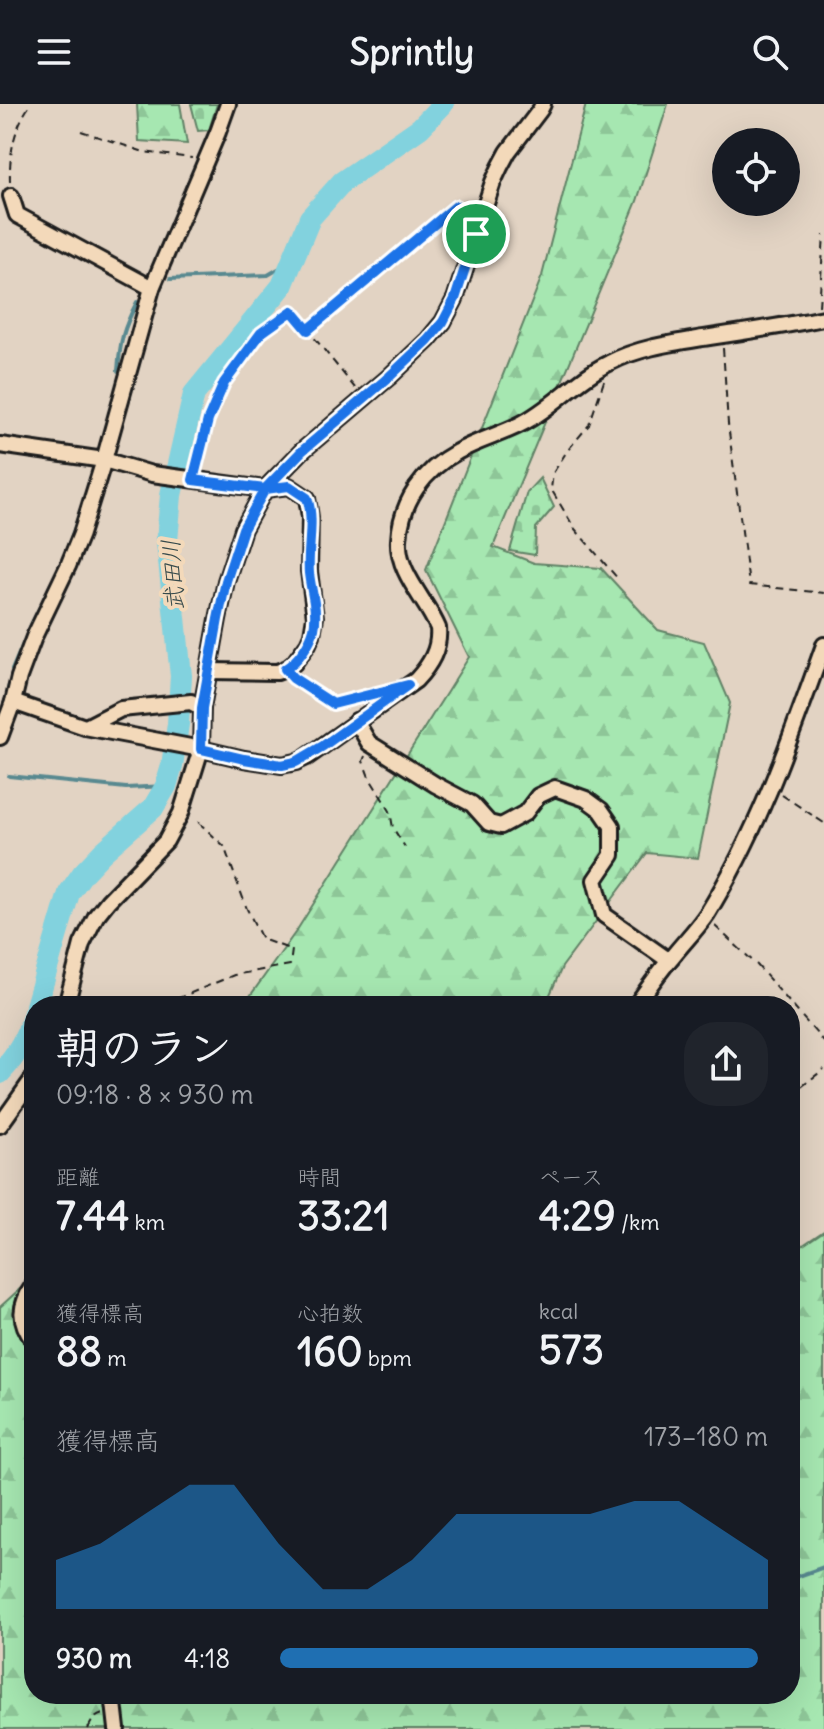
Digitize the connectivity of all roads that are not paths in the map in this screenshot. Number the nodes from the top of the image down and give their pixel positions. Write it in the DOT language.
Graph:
graph roads {
  1 [pos="228,104"];
  2 [pos="543,104"];
  3 [pos="11,196"];
  4 [pos="152,288"];
  5 [pos="821,319"];
  6 [pos="0,445"];
  7 [pos="104,460"];
  8 [pos="265,489"];
  9 [pos="824,645"];
  10 [pos="208,671"];
  11 [pos="13,702"];
  12 [pos="196,705"];
  13 [pos="356,721"];
  14 [pos="85,727"];
  15 [pos="0,737"];
  16 [pos="196,748"];
  17 [pos="668,960"];
  18 [pos="69,996"];
  19 [pos="642,996"];
  20 [pos="24,1091"];
  21 [pos="0,1125"];
  22 [pos="114,1704"];
  23 [pos="117,1729"];
  1 -- 4 [label="street"];
  2 -- 8 [label="street"];
  3 -- 4 [label="street"];
  4 -- 7 [label="street"];
  5 -- 13 [label="street"];
  6 -- 7 [label="street"];
  7 -- 8 [label="street"];
  7 -- 11 [label="street"];
  8 -- 10 [label="street"];
  8 -- 10 [label="street"];
  9 -- 17 [label="street"];
  10 -- 12 [label="street"];
  11 -- 14 [label="street"];
  11 -- 15 [label="street"];
  12 -- 14 [label="street"];
  12 -- 16 [label="street"];
  13 -- 16 [label="street"];
  13 -- 17 [label="street"];
  14 -- 16 [label="street"];
  16 -- 18 [label="street"];
  17 -- 19 [label="street"];
  20 -- 21 [label="street"];
  22 -- 23 [label="street"];
}
